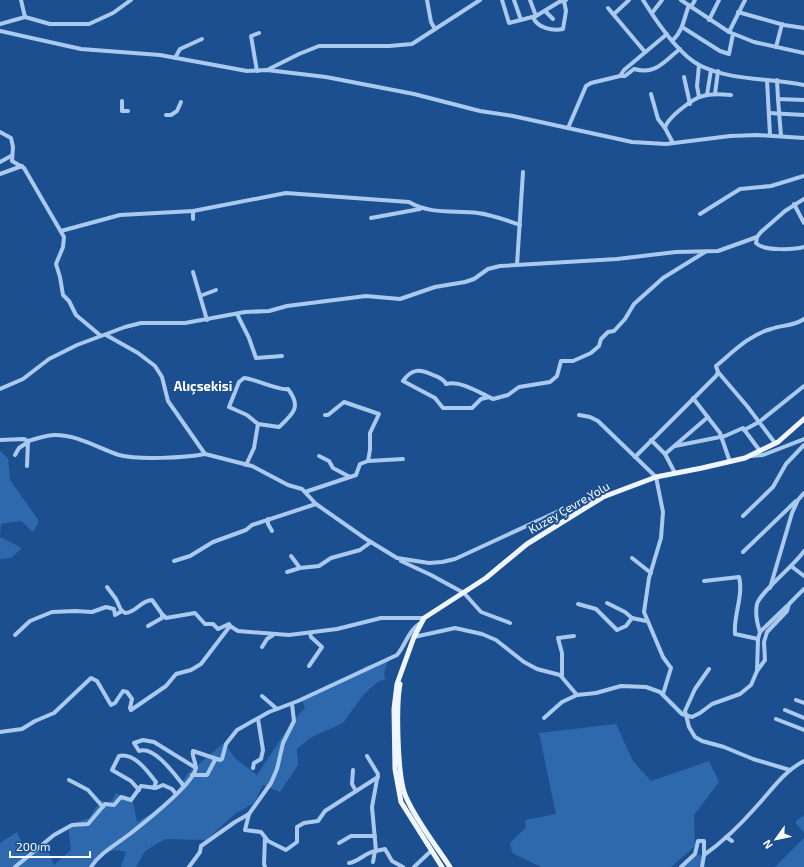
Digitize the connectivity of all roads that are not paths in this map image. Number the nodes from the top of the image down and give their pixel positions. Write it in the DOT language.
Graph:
graph roads {
  1 [pos="21,0"];
  2 [pos="131,0"];
  3 [pos="427,0"];
  4 [pos="480,0"];
  5 [pos="502,0"];
  6 [pos="514,0"];
  7 [pos="530,0"];
  8 [pos="565,0"];
  9 [pos="628,0"];
  10 [pos="643,0"];
  11 [pos="662,0"];
  12 [pos="681,0"];
  13 [pos="695,0"];
  14 [pos="719,0"];
  15 [pos="744,0"];
  16 [pos="555,2"];
  17 [pos="690,6"];
  18 [pos="608,8"];
  19 [pos="545,11"];
  20 [pos="738,12"];
  21 [pos="652,13"];
  22 [pos="614,14"];
  23 [pos="534,16"];
  24 [pos="25,17"];
  25 [pos="553,18"];
  26 [pos="521,20"];
  27 [pos="709,20"];
  28 [pos="0,24"];
  29 [pos="782,24"];
  30 [pos="682,27"];
  31 [pos="804,28"];
  32 [pos="435,29"];
  33 [pos="0,31"];
  34 [pos="259,33"];
  35 [pos="731,33"];
  36 [pos="667,34"];
  37 [pos="202,39"];
  38 [pos="673,40"];
  39 [pos="776,47"];
  40 [pos="680,49"];
  41 [pos="645,52"];
  42 [pos="804,53"];
  43 [pos="175,58"];
  44 [pos="699,65"];
  45 [pos="267,70"];
  46 [pos="711,70"];
  47 [pos="257,71"];
  48 [pos="718,71"];
  49 [pos="620,76"];
  50 [pos="684,77"];
  51 [pos="767,80"];
  52 [pos="777,80"];
  53 [pos="804,85"];
  54 [pos="651,94"];
  55 [pos="715,94"];
  56 [pos="707,95"];
  57 [pos="731,95"];
  58 [pos="699,97"];
  59 [pos="778,99"];
  60 [pos="804,100"];
  61 [pos="122,101"];
  62 [pos="181,102"];
  63 [pos="690,104"];
  64 [pos="116,111"];
  65 [pos="122,111"];
  66 [pos="128,111"];
  67 [pos="769,112"];
  68 [pos="779,113"];
  69 [pos="166,115"];
  70 [pos="804,115"];
  71 [pos="568,128"];
  72 [pos="666,128"];
  73 [pos="0,132"];
  74 [pos="770,135"];
  75 [pos="781,136"];
  76 [pos="804,138"];
  77 [pos="673,143"];
  78 [pos="11,156"];
  79 [pos="0,162"];
  80 [pos="22,166"];
  81 [pos="523,172"];
  82 [pos="0,174"];
  83 [pos="804,176"];
  84 [pos="804,199"];
  85 [pos="794,204"];
  86 [pos="420,209"];
  87 [pos="193,211"];
  88 [pos="700,214"];
  89 [pos="371,218"];
  90 [pos="193,219"];
  91 [pos="804,222"];
  92 [pos="520,225"];
  93 [pos="61,231"];
  94 [pos="757,237"];
  95 [pos="804,248"];
  96 [pos="707,251"];
  97 [pos="518,265"];
  98 [pos="193,272"];
  99 [pos="216,290"];
  100 [pos="200,296"];
  101 [pos="236,314"];
  102 [pos="804,319"];
  103 [pos="207,320"];
  104 [pos="103,336"];
  105 [pos="282,356"];
  106 [pos="718,372"];
  107 [pos="804,386"];
  108 [pos="0,388"];
  109 [pos="489,397"];
  110 [pos="693,398"];
  111 [pos="325,415"];
  112 [pos="579,415"];
  113 [pos="708,416"];
  114 [pos="804,420"];
  115 [pos="759,422"];
  116 [pos="258,424"];
  117 [pos="744,430"];
  118 [pos="722,436"];
  119 [pos="804,439"];
  120 [pos="0,440"];
  121 [pos="651,440"];
  122 [pos="28,441"];
  123 [pos="775,443"];
  124 [pos="804,444"];
  125 [pos="676,446"];
  126 [pos="760,451"];
  127 [pos="205,454"];
  128 [pos="665,454"];
  129 [pos="15,455"];
  130 [pos="319,456"];
  131 [pos="750,456"];
  132 [pos="635,457"];
  133 [pos="403,459"];
  134 [pos="368,461"];
  135 [pos="730,462"];
  136 [pos="246,465"];
  137 [pos="27,466"];
  138 [pos="675,473"];
  139 [pos="350,477"];
  140 [pos="656,477"];
  141 [pos="305,492"];
  142 [pos="603,497"];
  143 [pos="802,497"];
  144 [pos="316,504"];
  145 [pos="743,516"];
  146 [pos="268,519"];
  147 [pos="272,531"];
  148 [pos="371,542"];
  149 [pos="804,551"];
  150 [pos="743,552"];
  151 [pos="291,556"];
  152 [pos="398,558"];
  153 [pos="632,558"];
  154 [pos="174,561"];
  155 [pos="791,566"];
  156 [pos="300,568"];
  157 [pos="287,572"];
  158 [pos="651,573"];
  159 [pos="804,576"];
  160 [pos="704,581"];
  161 [pos="107,587"];
  162 [pos="770,588"];
  163 [pos="804,588"];
  164 [pos="464,593"];
  165 [pos="607,603"];
  166 [pos="578,604"];
  167 [pos="789,604"];
  168 [pos="122,611"];
  169 [pos="162,615"];
  170 [pos="424,618"];
  171 [pos="632,618"];
  172 [pos="646,621"];
  173 [pos="510,623"];
  174 [pos="421,624"];
  175 [pos="148,626"];
  176 [pos="230,626"];
  177 [pos="760,632"];
  178 [pos="310,633"];
  179 [pos="15,635"];
  180 [pos="274,635"];
  181 [pos="574,636"];
  182 [pos="414,637"];
  183 [pos="758,640"];
  184 [pos="262,647"];
  185 [pos="404,662"];
  186 [pos="309,666"];
  187 [pos="709,669"];
  188 [pos="757,671"];
  189 [pos="562,676"];
  190 [pos="663,694"];
  191 [pos="577,695"];
  192 [pos="262,696"];
  193 [pos="796,700"];
  194 [pos="804,703"];
  195 [pos="292,704"];
  196 [pos="277,709"];
  197 [pos="785,710"];
  198 [pos="685,716"];
  199 [pos="544,718"];
  200 [pos="804,718"];
  201 [pos="258,719"];
  202 [pos="776,719"];
  203 [pos="804,730"];
  204 [pos="0,732"];
  205 [pos="367,756"];
  206 [pos="215,760"];
  207 [pos="804,761"];
  208 [pos="799,763"];
  209 [pos="804,766"];
  210 [pos="196,768"];
  211 [pos="252,768"];
  212 [pos="353,770"];
  213 [pos="790,770"];
  214 [pos="192,775"];
  215 [pos="378,777"];
  216 [pos="69,780"];
  217 [pos="184,786"];
  218 [pos="154,788"];
  219 [pos="139,790"];
  220 [pos="356,791"];
  221 [pos="176,794"];
  222 [pos="103,807"];
  223 [pos="249,814"];
  224 [pos="375,836"];
  225 [pos="265,837"];
  226 [pos="726,837"];
  227 [pos="732,841"];
  228 [pos="339,842"];
  229 [pos="375,851"];
  230 [pos="431,851"];
  231 [pos="704,856"];
  232 [pos="373,862"];
  233 [pos="687,862"];
  234 [pos="349,864"];
  235 [pos="15,867"];
  236 [pos="91,867"];
  237 [pos="189,867"];
  238 [pos="265,867"];
  239 [pos="403,867"];
  240 [pos="414,867"];
  241 [pos="442,867"];
  242 [pos="450,867"];
  243 [pos="677,867"];
  244 [pos="681,867"];
  245 [pos="702,867"];
  1 -- 24 [label="street"];
  2 -- 24 [label="street"];
  3 -- 32 [label="street"];
  4 -- 32 [label="street"];
  5 -- 26 [label="street"];
  6 -- 26 [label="street"];
  7 -- 23 [label="street"];
  8 -- 16 [label="street"];
  8 -- 23 [label="street"];
  9 -- 22 [label="street"];
  10 -- 21 [label="street"];
  11 -- 21 [label="street"];
  12 -- 17 [label="street"];
  13 -- 17 [label="street"];
  14 -- 27 [label="street"];
  15 -- 20 [label="street"];
  16 -- 19 [label="street"];
  17 -- 27 [label="street"];
  17 -- 30 [label="street"];
  18 -- 22 [label="street"];
  19 -- 23 [label="street"];
  19 -- 25 [label="street"];
  20 -- 29 [label="street"];
  20 -- 35 [label="street"];
  21 -- 36 [label="street"];
  22 -- 41 [label="street"];
  23 -- 26 [label="street"];
  24 -- 28 [label="street"];
  27 -- 35 [label="street"];
  29 -- 31 [label="street"];
  29 -- 39 [label="street"];
  30 -- 35 [label="street"];
  30 -- 38 [label="street"];
  32 -- 45 [label="street"];
  33 -- 43 [label="street"];
  34 -- 47 [label="street"];
  35 -- 39 [label="street"];
  36 -- 38 [label="street"];
  36 -- 41 [label="street"];
  37 -- 43 [label="street"];
  38 -- 40 [label="street"];
  39 -- 42 [label="street"];
  40 -- 44 [label="street"];
  40 -- 49 [label="street"];
  41 -- 49 [label="street"];
  43 -- 47 [label="street"];
  44 -- 46 [label="street"];
  44 -- 58 [label="street"];
  45 -- 47 [label="street"];
  45 -- 71 [label="street"];
  46 -- 48 [label="street"];
  46 -- 56 [label="street"];
  48 -- 51 [label="street"];
  48 -- 55 [label="street"];
  49 -- 71 [label="street"];
  50 -- 63 [label="street"];
  51 -- 52 [label="street"];
  51 -- 67 [label="street"];
  52 -- 53 [label="street"];
  52 -- 59 [label="street"];
  54 -- 72 [label="street"];
  55 -- 56 [label="street"];
  55 -- 57 [label="street"];
  56 -- 58 [label="street"];
  58 -- 63 [label="street"];
  59 -- 60 [label="street"];
  59 -- 68 [label="street"];
  61 -- 65 [label="street"];
  62 -- 69 [label="street"];
  63 -- 72 [label="street"];
  64 -- 65 [label="street"];
  65 -- 66 [label="street"];
  67 -- 68 [label="street"];
  67 -- 74 [label="street"];
  68 -- 70 [label="street"];
  68 -- 75 [label="street"];
  71 -- 77 [label="street"];
  72 -- 77 [label="street"];
  73 -- 78 [label="street"];
  74 -- 75 [label="street"];
  74 -- 77 [label="street"];
  75 -- 76 [label="street"];
  78 -- 79 [label="street"];
  78 -- 80 [label="street"];
  80 -- 82 [label="street"];
  80 -- 93 [label="street"];
  81 -- 92 [label="street"];
  83 -- 88 [label="street"];
  84 -- 85 [label="street"];
  85 -- 91 [label="street"];
  85 -- 94 [label="street"];
  86 -- 87 [label="street"];
  86 -- 89 [label="street"];
  86 -- 92 [label="street"];
  87 -- 90 [label="street"];
  87 -- 93 [label="street"];
  92 -- 97 [label="street"];
  93 -- 104 [label="street"];
  94 -- 95 [label="street"];
  94 -- 96 [label="street"];
  96 -- 97 [label="street"];
  96 -- 109 [label="street"];
  97 -- 101 [label="street"];
  98 -- 100 [label="street"];
  99 -- 100 [label="street"];
  100 -- 103 [label="street"];
  101 -- 103 [label="street"];
  101 -- 105 [label="street"];
  102 -- 106 [label="street"];
  103 -- 104 [label="street"];
  104 -- 108 [label="street"];
  104 -- 127 [label="street"];
  106 -- 110 [label="street"];
  106 -- 115 [label="street"];
  107 -- 115 [label="street"];
  109 -- 109 [label="street"];
  110 -- 113 [label="street"];
  110 -- 121 [label="street"];
  111 -- 134 [label="street"];
  112 -- 132 [label="street"];
  113 -- 118 [label="street"];
  113 -- 125 [label="street"];
  114 -- 123 [label="main road, Kuzey Çevre Yolu"];
  115 -- 117 [label="street"];
  115 -- 123 [label="street"];
  116 -- 116 [label="street"];
  116 -- 136 [label="street"];
  117 -- 118 [label="street"];
  117 -- 126 [label="street"];
  118 -- 125 [label="street"];
  118 -- 135 [label="street"];
  119 -- 131 [label="street"];
  120 -- 122 [label="street"];
  121 -- 128 [label="street"];
  121 -- 132 [label="street"];
  122 -- 127 [label="street"];
  122 -- 129 [label="street"];
  122 -- 137 [label="street"];
  123 -- 126 [label="main road, Kuzey Çevre Yolu"];
  124 -- 145 [label="street"];
  125 -- 128 [label="street"];
  126 -- 131 [label="main road, Kuzey Çevre Yolu"];
  127 -- 136 [label="street"];
  128 -- 138 [label="street"];
  130 -- 139 [label="street"];
  131 -- 135 [label="main road, Kuzey Çevre Yolu"];
  132 -- 140 [label="street"];
  133 -- 134 [label="street"];
  134 -- 139 [label="street"];
  135 -- 138 [label="main road, Kuzey Çevre Yolu"];
  136 -- 141 [label="street"];
  138 -- 140 [label="main road, Kuzey Çevre Yolu"];
  139 -- 141 [label="street"];
  140 -- 142 [label="main road, Kuzey Çevre Yolu"];
  140 -- 158 [label="street"];
  141 -- 144 [label="street"];
  142 -- 152 [label="street"];
  142 -- 164 [label="main road, Kuzey Çevre Yolu"];
  143 -- 150 [label="street"];
  143 -- 162 [label="street"];
  144 -- 146 [label="street"];
  144 -- 148 [label="street"];
  146 -- 147 [label="street"];
  146 -- 154 [label="street"];
  148 -- 152 [label="street"];
  148 -- 156 [label="street"];
  149 -- 155 [label="street"];
  151 -- 156 [label="street"];
  152 -- 164 [label="street"];
  153 -- 158 [label="street"];
  155 -- 159 [label="street"];
  155 -- 162 [label="street"];
  156 -- 157 [label="street"];
  158 -- 172 [label="street"];
  160 -- 183 [label="street"];
  161 -- 168 [label="street"];
  162 -- 177 [label="street"];
  163 -- 167 [label="street"];
  164 -- 170 [label="main road, Kuzey Çevre Yolu"];
  164 -- 173 [label="street"];
  165 -- 171 [label="street"];
  166 -- 171 [label="street"];
  167 -- 177 [label="street"];
  167 -- 188 [label="street"];
  168 -- 169 [label="street"];
  168 -- 179 [label="street"];
  169 -- 175 [label="street"];
  169 -- 176 [label="street"];
  170 -- 174 [label="main road"];
  170 -- 178 [label="street"];
  171 -- 172 [label="street"];
  172 -- 190 [label="street"];
  174 -- 182 [label="main road"];
  174 -- 195 [label="street"];
  176 -- 180 [label="street"];
  176 -- 204 [label="street"];
  177 -- 183 [label="street"];
  178 -- 180 [label="street"];
  178 -- 186 [label="street"];
  180 -- 184 [label="street"];
  181 -- 189 [label="street"];
  182 -- 185 [label="main road"];
  182 -- 189 [label="street"];
  183 -- 188 [label="street"];
  185 -- 230 [label="main road"];
  185 -- 242 [label="main road"];
  187 -- 198 [label="street"];
  188 -- 198 [label="street"];
  189 -- 191 [label="street"];
  190 -- 191 [label="street"];
  190 -- 198 [label="street"];
  191 -- 199 [label="street"];
  192 -- 196 [label="street"];
  193 -- 194 [label="street"];
  195 -- 196 [label="street"];
  195 -- 223 [label="street"];
  196 -- 201 [label="street"];
  197 -- 200 [label="street"];
  198 -- 213 [label="street"];
  201 -- 206 [label="street"];
  201 -- 211 [label="street"];
  202 -- 203 [label="street"];
  205 -- 215 [label="street"];
  206 -- 210 [label="street"];
  206 -- 214 [label="street"];
  207 -- 208 [label="street"];
  208 -- 209 [label="street"];
  208 -- 213 [label="street"];
  210 -- 214 [label="street"];
  210 -- 217 [label="street"];
  212 -- 220 [label="street"];
  213 -- 226 [label="street"];
  214 -- 217 [label="street"];
  215 -- 220 [label="street"];
  215 -- 224 [label="street"];
  216 -- 222 [label="street"];
  217 -- 221 [label="street"];
  218 -- 219 [label="street"];
  218 -- 219 [label="street"];
  218 -- 221 [label="street"];
  219 -- 222 [label="street"];
  220 -- 225 [label="street"];
  221 -- 236 [label="street"];
  222 -- 235 [label="street"];
  223 -- 225 [label="street"];
  223 -- 237 [label="street"];
  224 -- 228 [label="street"];
  224 -- 229 [label="street"];
  225 -- 238 [label="street"];
  226 -- 227 [label="street"];
  226 -- 231 [label="street"];
  229 -- 232 [label="street"];
  229 -- 234 [label="street"];
  229 -- 239 [label="street"];
  230 -- 240 [label="street"];
  230 -- 241 [label="main road"];
  231 -- 233 [label="street"];
  231 -- 245 [label="street"];
  233 -- 243 [label="street"];
  233 -- 244 [label="street"];
}
